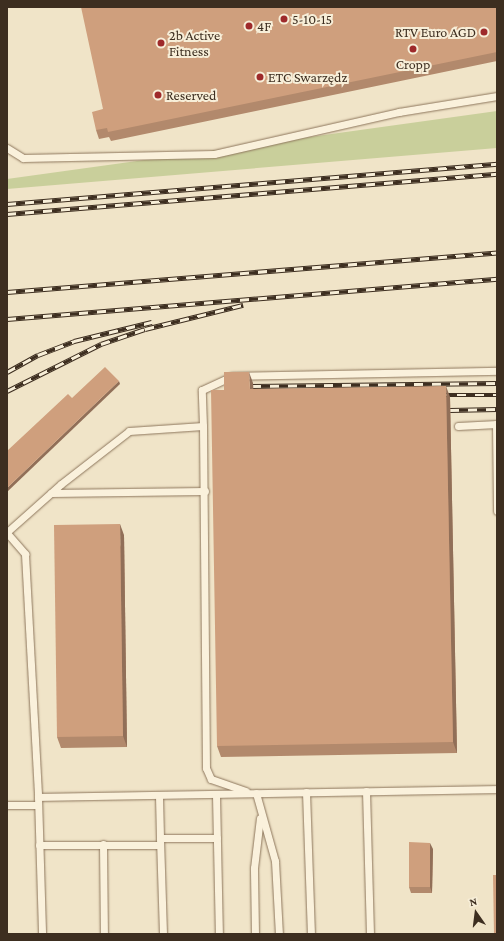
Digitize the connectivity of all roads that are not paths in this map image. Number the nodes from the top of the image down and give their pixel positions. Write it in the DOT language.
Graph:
graph roads {
  1 [pos="497,96"];
  2 [pos="7,148"];
  3 [pos="497,371"];
  4 [pos="496,424"];
  5 [pos="203,426"];
  6 [pos="458,426"];
  7 [pos="205,491"];
  8 [pos="51,493"];
  9 [pos="497,511"];
  10 [pos="7,533"];
  11 [pos="497,789"];
  12 [pos="366,791"];
  13 [pos="306,792"];
  14 [pos="256,793"];
  15 [pos="159,796"];
  16 [pos="216,796"];
  17 [pos="38,801"];
  18 [pos="7,805"];
  19 [pos="260,814"];
  20 [pos="217,838"];
  21 [pos="160,841"];
  22 [pos="103,844"];
  23 [pos="39,845"];
  24 [pos="42,934"];
  25 [pos="104,934"];
  26 [pos="163,934"];
  27 [pos="219,934"];
  28 [pos="255,934"];
  29 [pos="279,934"];
  30 [pos="311,934"];
  31 [pos="370,934"];
  1 -- 2 [label="lane"];
  3 -- 5 [label="lane"];
  4 -- 6 [label="lane"];
  4 -- 9 [label="lane"];
  5 -- 7 [label="lane"];
  5 -- 8 [label="lane"];
  7 -- 8 [label="lane"];
  7 -- 14 [label="lane"];
  8 -- 10 [label="lane"];
  10 -- 17 [label="lane"];
  11 -- 12 [label="lane"];
  12 -- 13 [label="lane"];
  12 -- 31 [label="lane"];
  13 -- 14 [label="lane"];
  13 -- 30 [label="lane"];
  14 -- 16 [label="lane"];
  14 -- 19 [label="lane"];
  15 -- 16 [label="lane"];
  15 -- 17 [label="lane"];
  15 -- 21 [label="lane"];
  16 -- 20 [label="lane"];
  17 -- 18 [label="lane"];
  17 -- 23 [label="lane"];
  19 -- 28 [label="lane"];
  19 -- 29 [label="lane"];
  20 -- 21 [label="lane"];
  20 -- 27 [label="lane"];
  21 -- 22 [label="lane"];
  21 -- 26 [label="lane"];
  22 -- 23 [label="lane"];
  22 -- 25 [label="lane"];
  23 -- 24 [label="lane"];
}
